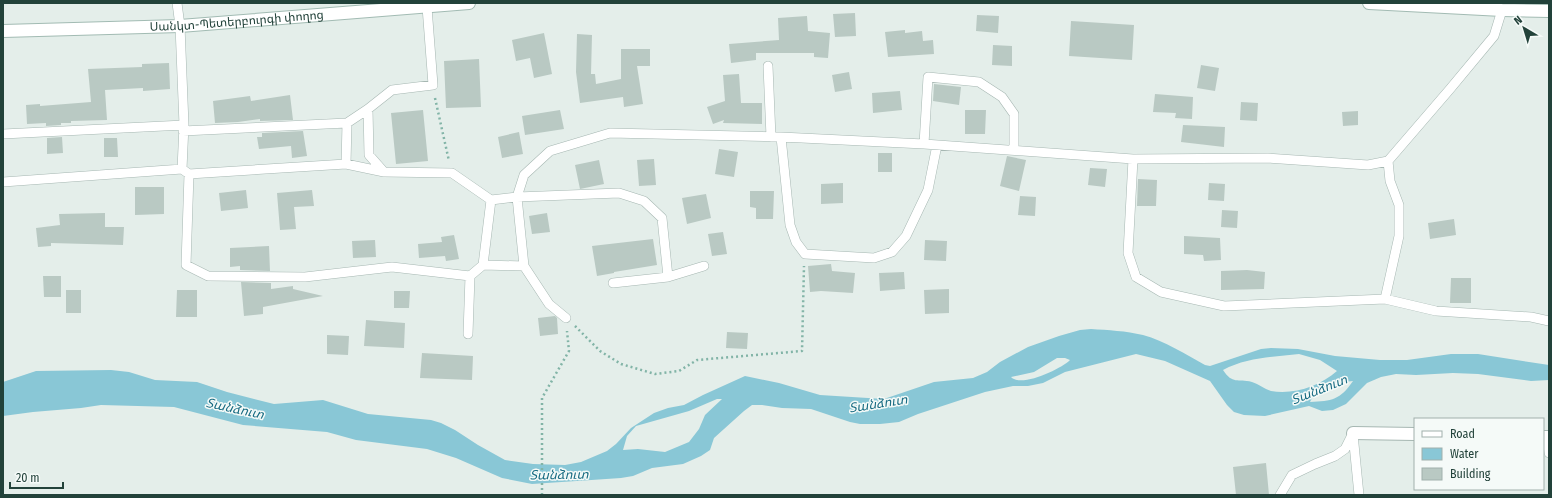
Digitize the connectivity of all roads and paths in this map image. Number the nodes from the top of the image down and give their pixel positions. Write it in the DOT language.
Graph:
graph roads {
  1 [pos="177,3"];
  2 [pos="469,3"];
  3 [pos="1368,3"];
  4 [pos="427,7"];
  5 [pos="360,8"];
  6 [pos="1502,10"];
  7 [pos="1549,10"];
  8 [pos="180,26"];
  9 [pos="3,31"];
  10 [pos="768,66"];
  11 [pos="433,85"];
  12 [pos="368,109"];
  13 [pos="347,123"];
  14 [pos="184,128"];
  15 [pos="3,134"];
  16 [pos="771,137"];
  17 [pos="781,137"];
  18 [pos="924,144"];
  19 [pos="937,145"];
  20 [pos="1014,150"];
  21 [pos="1133,159"];
  22 [pos="1388,161"];
  23 [pos="346,164"];
  24 [pos="186,171"];
  25 [pos="384,172"];
  26 [pos="452,173"];
  27 [pos="3,182"];
  28 [pos="518,197"];
  29 [pos="491,200"];
  30 [pos="805,254"];
  31 [pos="483,265"];
  32 [pos="524,266"];
  33 [pos="704,266"];
  34 [pos="470,276"];
  35 [pos="668,277"];
  36 [pos="613,283"];
  37 [pos="1385,299"];
  38 [pos="566,318"];
  39 [pos="1549,321"];
  40 [pos="468,334"];
  41 [pos="1353,433"];
  42 [pos="1414,434"];
  43 [pos="1546,437"];
  44 [pos="1549,453"];
  45 [pos="542,495"];
  46 [pos="1280,495"];
  47 [pos="1359,495"];
  1 -- 8 [label="lane"];
  2 -- 4 [label="street, Սանկտ-Պետերբուրգի փողոց"];
  3 -- 6 [label="street"];
  4 -- 5 [label="street, Սանկտ-Պետերբուրգի փողոց"];
  4 -- 11 [label="lane"];
  5 -- 8 [label="street, Սանկտ-Պետերբուրգի փողոց"];
  6 -- 7 [label="street"];
  6 -- 22 [label="lane"];
  8 -- 9 [label="street, Սանկտ-Պետերբուրգի փողոց"];
  8 -- 14 [label="lane"];
  10 -- 16 [label="lane"];
  11 -- 12 [label="lane"];
  11 -- 26 [label="path"];
  12 -- 13 [label="lane"];
  12 -- 25 [label="lane"];
  13 -- 14 [label="lane"];
  13 -- 23 [label="lane"];
  14 -- 15 [label="lane"];
  14 -- 24 [label="lane"];
  16 -- 17 [label="lane"];
  16 -- 28 [label="lane"];
  17 -- 18 [label="lane"];
  17 -- 30 [label="lane"];
  18 -- 19 [label="lane"];
  18 -- 20 [label="lane"];
  19 -- 20 [label="lane"];
  19 -- 30 [label="lane"];
  20 -- 21 [label="lane"];
  21 -- 22 [label="lane"];
  21 -- 37 [label="lane"];
  22 -- 37 [label="lane"];
  23 -- 24 [label="lane"];
  23 -- 25 [label="lane"];
  24 -- 27 [label="lane"];
  24 -- 34 [label="lane"];
  25 -- 26 [label="lane"];
  26 -- 29 [label="lane"];
  28 -- 29 [label="lane"];
  28 -- 32 [label="lane"];
  28 -- 35 [label="lane"];
  29 -- 31 [label="lane"];
  30 -- 38 [label="path"];
  31 -- 32 [label="lane"];
  31 -- 34 [label="lane"];
  32 -- 38 [label="lane"];
  33 -- 35 [label="lane"];
  34 -- 40 [label="lane"];
  35 -- 36 [label="lane"];
  37 -- 39 [label="lane"];
  38 -- 45 [label="path"];
  41 -- 42 [label="street"];
  41 -- 46 [label="lane"];
  41 -- 47 [label="lane"];
  43 -- 44 [label="lane"];
}
